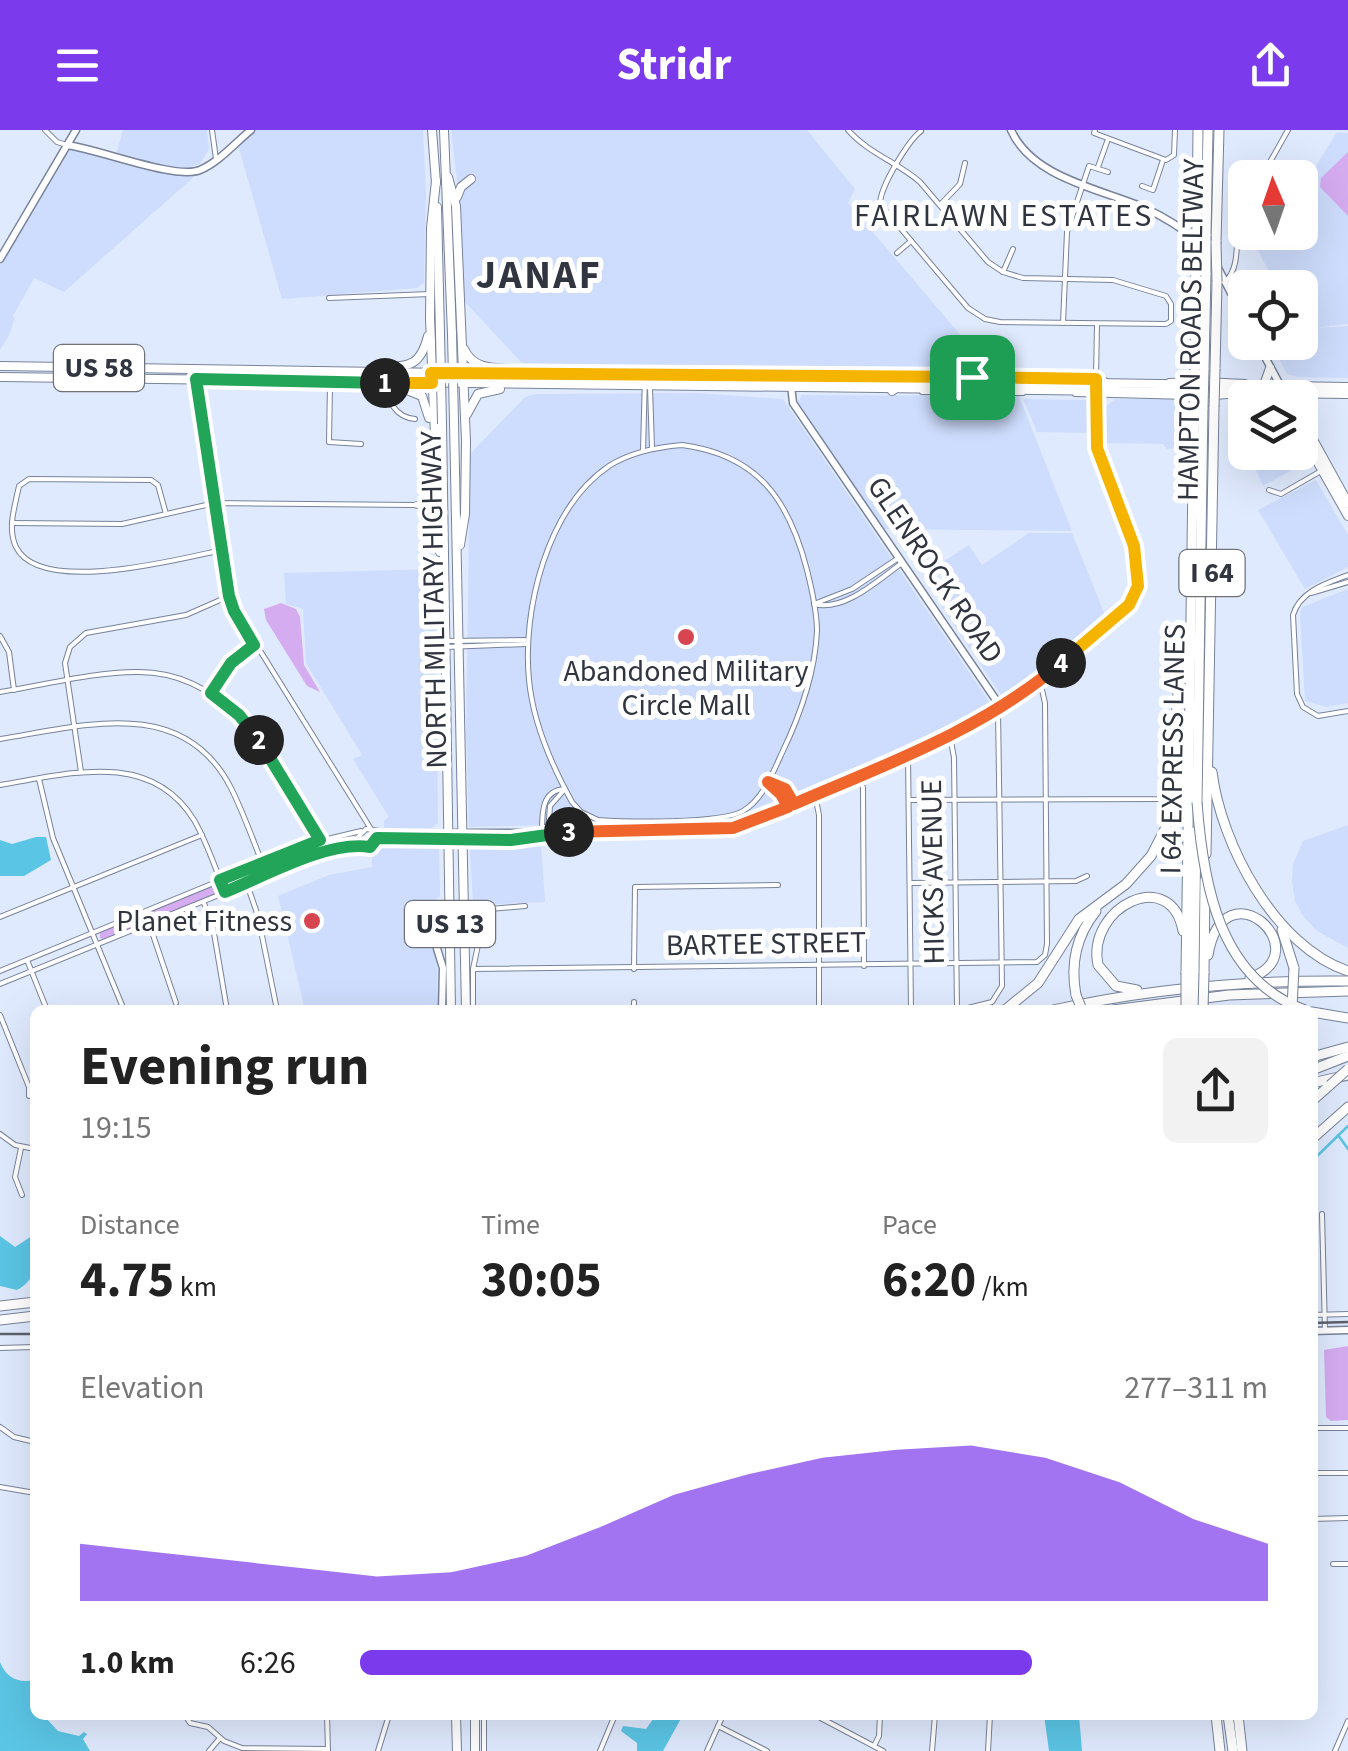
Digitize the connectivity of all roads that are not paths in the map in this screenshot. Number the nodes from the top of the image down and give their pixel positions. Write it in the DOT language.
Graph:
graph roads {
  1 [pos="45,130"];
  2 [pos="76,130"];
  3 [pos="212,130"];
  4 [pos="251,130"];
  5 [pos="432,130"];
  6 [pos="444,130"];
  7 [pos="848,130"];
  8 [pos="921,130"];
  9 [pos="1011,130"];
  10 [pos="1096,130"];
  11 [pos="1175,130"];
  12 [pos="1198,130"];
  13 [pos="1214,130"];
  14 [pos="1288,130"];
  15 [pos="1108,139"];
  16 [pos="67,145"];
  17 [pos="216,160"];
  18 [pos="1164,160"];
  19 [pos="1271,160"];
  20 [pos="965,163"];
  21 [pos="897,165"];
  22 [pos="1098,169"];
  23 [pos="1108,172"];
  24 [pos="448,177"];
  25 [pos="471,180"];
  26 [pos="436,181"];
  27 [pos="1083,183"];
  28 [pos="1142,186"];
  29 [pos="1153,190"];
  30 [pos="1162,194"];
  31 [pos="940,205"];
  32 [pos="456,206"];
  33 [pos="911,242"];
  34 [pos="1013,249"];
  35 [pos="1235,250"];
  36 [pos="897,253"];
  37 [pos="0,259"];
  38 [pos="1003,272"];
  39 [pos="1064,278"];
  40 [pos="1222,282"];
  41 [pos="1228,292"];
  42 [pos="430,294"];
  43 [pos="329,298"];
  44 [pos="1064,323"];
  45 [pos="1096,324"];
  46 [pos="430,327"];
  47 [pos="456,334"];
  48 [pos="1266,360"];
  49 [pos="0,366"];
  50 [pos="1270,368"];
  51 [pos="1204,369"];
  52 [pos="347,372"];
  53 [pos="561,374"];
  54 [pos="648,375"];
  55 [pos="791,376"];
  56 [pos="0,377"];
  57 [pos="431,378"];
  58 [pos="463,378"];
  59 [pos="908,378"];
  60 [pos="196,379"];
  61 [pos="1266,380"];
  62 [pos="1277,380"];
  63 [pos="330,382"];
  64 [pos="948,382"];
  65 [pos="388,383"];
  66 [pos="531,385"];
  67 [pos="1228,385"];
  68 [pos="1348,385"];
  69 [pos="648,386"];
  70 [pos="1095,387"];
  71 [pos="791,388"];
  72 [pos="1318,388"];
  73 [pos="895,391"];
  74 [pos="1228,392"];
  75 [pos="1348,394"];
  76 [pos="1318,395"];
  77 [pos="1204,408"];
  78 [pos="415,419"];
  79 [pos="465,424"];
  80 [pos="361,444"];
  81 [pos="652,448"];
  82 [pos="1318,449"];
  83 [pos="643,451"];
  84 [pos="1318,463"];
  85 [pos="434,468"];
  86 [pos="1322,470"];
  87 [pos="1268,490"];
  88 [pos="435,498"];
  89 [pos="215,503"];
  90 [pos="1348,503"];
  91 [pos="414,505"];
  92 [pos="436,510"];
  93 [pos="166,514"];
  94 [pos="1348,516"];
  95 [pos="12,524"];
  96 [pos="222,550"];
  97 [pos="458,554"];
  98 [pos="900,560"];
  99 [pos="444,576"];
  100 [pos="1348,578"];
  101 [pos="229,596"];
  102 [pos="814,604"];
  103 [pos="529,617"];
  104 [pos="0,636"];
  105 [pos="514,638"];
  106 [pos="459,643"];
  107 [pos="528,643"];
  108 [pos="446,644"];
  109 [pos="254,645"];
  110 [pos="513,646"];
  111 [pos="528,659"];
  112 [pos="1040,681"];
  113 [pos="67,682"];
  114 [pos="1176,686"];
  115 [pos="14,690"];
  116 [pos="0,692"];
  117 [pos="211,693"];
  118 [pos="998,710"];
  119 [pos="1348,712"];
  120 [pos="74,728"];
  121 [pos="950,735"];
  122 [pos="0,739"];
  123 [pos="1209,739"];
  124 [pos="1190,753"];
  125 [pos="908,755"];
  126 [pos="82,772"];
  127 [pos="860,776"];
  128 [pos="40,779"];
  129 [pos="768,782"];
  130 [pos="0,785"];
  131 [pos="565,789"];
  132 [pos="816,795"];
  133 [pos="909,800"];
  134 [pos="1000,800"];
  135 [pos="1046,800"];
  136 [pos="954,801"];
  137 [pos="1197,802"];
  138 [pos="792,806"];
  139 [pos="364,822"];
  140 [pos="373,830"];
  141 [pos="362,831"];
  142 [pos="546,834"];
  143 [pos="202,835"];
  144 [pos="450,836"];
  145 [pos="461,836"];
  146 [pos="377,838"];
  147 [pos="320,840"];
  148 [pos="362,846"];
  149 [pos="328,851"];
  150 [pos="262,863"];
  151 [pos="267,875"];
  152 [pos="1088,876"];
  153 [pos="220,880"];
  154 [pos="1001,882"];
  155 [pos="1047,882"];
  156 [pos="246,883"];
  157 [pos="910,883"];
  158 [pos="956,883"];
  159 [pos="778,885"];
  160 [pos="74,888"];
  161 [pos="225,892"];
  162 [pos="1261,892"];
  163 [pos="1112,895"];
  164 [pos="203,901"];
  165 [pos="525,906"];
  166 [pos="450,907"];
  167 [pos="464,909"];
  168 [pos="479,910"];
  169 [pos="0,918"];
  170 [pos="149,923"];
  171 [pos="92,933"];
  172 [pos="97,945"];
  173 [pos="27,960"];
  174 [pos="1186,960"];
  175 [pos="1002,964"];
  176 [pos="956,965"];
  177 [pos="819,966"];
  178 [pos="864,966"];
  179 [pos="911,966"];
  180 [pos="634,968"];
  181 [pos="472,969"];
  182 [pos="0,971"];
  183 [pos="1348,971"];
  184 [pos="32,972"];
  185 [pos="1197,972"];
  186 [pos="1348,981"];
  187 [pos="0,984"];
  188 [pos="1223,984"];
  189 [pos="1175,988"];
  190 [pos="1348,992"];
  191 [pos="1179,1000"];
  192 [pos="176,1003"];
  193 [pos="45,1005"];
  194 [pos="122,1005"];
  195 [pos="226,1005"];
  196 [pos="277,1005"];
  197 [pos="446,1005"];
  198 [pos="447,1005"];
  199 [pos="466,1005"];
  200 [pos="473,1005"];
  201 [pos="820,1005"];
  202 [pos="911,1005"];
  203 [pos="959,1005"];
  204 [pos="980,1005"];
  205 [pos="1014,1005"];
  206 [pos="1080,1005"];
  207 [pos="1082,1005"];
  208 [pos="1146,1005"];
  209 [pos="1164,1005"];
  210 [pos="1187,1005"];
  211 [pos="1194,1005"];
  212 [pos="1202,1005"];
  213 [pos="1291,1005"];
  214 [pos="1296,1005"];
  215 [pos="0,1015"];
  216 [pos="1348,1047"];
  217 [pos="1318,1055"];
  218 [pos="1348,1056"];
  219 [pos="1318,1068"];
  220 [pos="1348,1072"];
  221 [pos="1318,1081"];
  222 [pos="30,1096"];
  223 [pos="1318,1096"];
  224 [pos="1348,1106"];
  225 [pos="0,1134"];
  226 [pos="1318,1134"];
  227 [pos="21,1148"];
  228 [pos="30,1149"];
  229 [pos="22,1195"];
  230 [pos="1322,1214"];
  231 [pos="1318,1260"];
  232 [pos="1322,1260"];
  233 [pos="30,1303"];
  234 [pos="0,1306"];
  235 [pos="1348,1314"];
  236 [pos="1318,1315"];
  237 [pos="1322,1315"];
  238 [pos="30,1317"];
  239 [pos="0,1320"];
  240 [pos="1348,1330"];
  241 [pos="1318,1331"];
  242 [pos="1325,1331"];
  243 [pos="30,1347"];
  244 [pos="0,1348"];
  245 [pos="0,1427"];
  246 [pos="1318,1428"];
  247 [pos="1348,1428"];
  248 [pos="30,1441"];
  249 [pos="1318,1473"];
  250 [pos="1348,1473"];
  251 [pos="0,1487"];
  252 [pos="30,1492"];
  253 [pos="1348,1518"];
  254 [pos="1318,1519"];
  255 [pos="1332,1564"];
  256 [pos="1348,1564"];
  257 [pos="188,1720"];
  258 [pos="207,1720"];
  259 [pos="327,1720"];
  260 [pos="388,1720"];
  261 [pos="456,1720"];
  262 [pos="477,1720"];
  263 [pos="478,1720"];
  264 [pos="612,1720"];
  265 [pos="721,1720"];
  266 [pos="824,1720"];
  267 [pos="880,1720"];
  268 [pos="934,1720"];
  269 [pos="990,1720"];
  270 [pos="1224,1720"];
  271 [pos="1239,1720"];
  272 [pos="1348,1721"];
  273 [pos="718,1726"];
  274 [pos="208,1727"];
  275 [pos="220,1738"];
  276 [pos="874,1746"];
  277 [pos="261,1750"];
  278 [pos="328,1750"];
  279 [pos="209,1751"];
  280 [pos="378,1751"];
  281 [pos="457,1751"];
  282 [pos="475,1751"];
  283 [pos="484,1751"];
  284 [pos="600,1751"];
  285 [pos="707,1751"];
  286 [pos="766,1751"];
  287 [pos="883,1751"];
  288 [pos="932,1751"];
  289 [pos="988,1751"];
  290 [pos="1227,1751"];
  291 [pos="1242,1751"];
  292 [pos="1335,1751"];
  1 -- 16 [label="street"];
  2 -- 16 [label="street"];
  3 -- 17 [label="street"];
  4 -- 17 [label="street"];
  5 -- 26 [label="main road, NORTH MILITARY HIGHWAY / US 13"];
  6 -- 24 [label="main road, NORTH MILITARY HIGHWAY / US 13"];
  7 -- 21 [label="street"];
  8 -- 21 [label="street"];
  9 -- 27 [label="street"];
  10 -- 15 [label="street"];
  11 -- 18 [label="street"];
  12 -- 51 [label="highway, HAMPTON ROADS BELTWAY / I 64, bridge"];
  13 -- 40 [label="highway, HAMPTON ROADS BELTWAY / I 64, bridge"];
  13 -- 51 [label="highway, bridge"];
  14 -- 19 [label="street"];
  15 -- 18 [label="street"];
  15 -- 22 [label="street"];
  16 -- 17 [label="street"];
  16 -- 37 [label="street"];
  18 -- 29 [label="street"];
  20 -- 31 [label="street"];
  21 -- 31 [label="street"];
  21 -- 33 [label="street"];
  22 -- 23 [label="street"];
  22 -- 27 [label="street"];
  24 -- 32 [label="main road"];
  24 -- 47 [label="main road, NORTH MILITARY HIGHWAY / US 13"];
  25 -- 32 [label="main road"];
  26 -- 42 [label="main road"];
  26 -- 99 [label="main road, NORTH MILITARY HIGHWAY / US 13, bridge"];
  27 -- 39 [label="street"];
  27 -- 40 [label="street"];
  28 -- 29 [label="street"];
  29 -- 30 [label="street"];
  31 -- 38 [label="street"];
  32 -- 47 [label="main road"];
  33 -- 36 [label="street"];
  33 -- 44 [label="street"];
  34 -- 38 [label="street"];
  35 -- 40 [label="street"];
  38 -- 39 [label="street"];
  39 -- 44 [label="street"];
  39 -- 45 [label="street"];
  40 -- 41 [label="street"];
  40 -- 51 [label="highway, HAMPTON ROADS BELTWAY / I 64"];
  42 -- 43 [label="street"];
  42 -- 46 [label="main road"];
  44 -- 45 [label="street"];
  45 -- 70 [label="street"];
  46 -- 52 [label="main road"];
  46 -- 57 [label="main road"];
  47 -- 53 [label="main road"];
  47 -- 58 [label="main road"];
  47 -- 97 [label="main road, NORTH MILITARY HIGHWAY / US 13, bridge"];
  48 -- 50 [label="street"];
  49 -- 52 [label="main road, US 58"];
  50 -- 61 [label="main road"];
  50 -- 62 [label="street"];
  51 -- 77 [label="highway, HAMPTON ROADS BELTWAY / I 64, bridge"];
  51 -- 77 [label="highway, HAMPTON ROADS BELTWAY / I 64, bridge"];
  52 -- 57 [label="main road, US 58"];
  53 -- 54 [label="main road, US 58"];
  53 -- 58 [label="main road, US 58"];
  54 -- 55 [label="main road, US 58"];
  54 -- 69 [label="street"];
  55 -- 59 [label="main road, US 58"];
  55 -- 71 [label="street, GLENROCK ROAD"];
  56 -- 60 [label="main road, US 58"];
  57 -- 58 [label="main road, US 58"];
  57 -- 65 [label="main road, US 58"];
  57 -- 85 [label="main road"];
  58 -- 66 [label="main road, US 58"];
  58 -- 79 [label="main road"];
  59 -- 64 [label="main road, US 58"];
  59 -- 70 [label="street"];
  60 -- 63 [label="main road, US 58"];
  60 -- 89 [label="street"];
  63 -- 65 [label="main road, US 58"];
  63 -- 80 [label="street"];
  64 -- 70 [label="main road, US 58"];
  64 -- 73 [label="main road"];
  65 -- 78 [label="street"];
  65 -- 85 [label="main road"];
  66 -- 69 [label="main road, US 58"];
  66 -- 79 [label="main road"];
  67 -- 70 [label="main road, US 58"];
  68 -- 72 [label="main road, US 58"];
  69 -- 71 [label="main road, US 58"];
  69 -- 81 [label="street"];
  69 -- 83 [label="street"];
  70 -- 73 [label="main road, US 58"];
  70 -- 74 [label="main road, US 58"];
  70 -- 112 [label="street"];
  71 -- 73 [label="main road, US 58"];
  71 -- 98 [label="street, GLENROCK ROAD"];
  75 -- 76 [label="main road, US 58"];
  77 -- 123 [label="highway, HAMPTON ROADS BELTWAY / I 64"];
  77 -- 124 [label="highway, HAMPTON ROADS BELTWAY / I 64"];
  77 -- 137 [label="highway, I 64 EXPRESS LANES"];
  79 -- 97 [label="main road"];
  81 -- 83 [label="street"];
  81 -- 102 [label="street"];
  82 -- 90 [label="main road"];
  83 -- 103 [label="street"];
  84 -- 86 [label="main road"];
  85 -- 88 [label="main road"];
  86 -- 87 [label="street"];
  86 -- 94 [label="main road"];
  88 -- 91 [label="street"];
  88 -- 92 [label="main road"];
  89 -- 91 [label="street"];
  89 -- 93 [label="street"];
  89 -- 96 [label="street"];
  91 -- 92 [label="street"];
  92 -- 99 [label="main road"];
  93 -- 95 [label="street"];
  93 -- 95 [label="street"];
  95 -- 96 [label="street"];
  96 -- 101 [label="street"];
  97 -- 106 [label="main road, NORTH MILITARY HIGHWAY / US 13"];
  98 -- 102 [label="street"];
  98 -- 118 [label="street, GLENROCK ROAD"];
  99 -- 108 [label="main road, NORTH MILITARY HIGHWAY / US 13"];
  100 -- 119 [label="street"];
  101 -- 109 [label="street"];
  101 -- 113 [label="street"];
  102 -- 129 [label="street"];
  103 -- 105 [label="street"];
  103 -- 107 [label="street"];
  104 -- 115 [label="street"];
  105 -- 106 [label="street"];
  105 -- 107 [label="street"];
  106 -- 108 [label="street"];
  106 -- 110 [label="street"];
  106 -- 145 [label="main road, NORTH MILITARY HIGHWAY / US 13"];
  107 -- 110 [label="street"];
  107 -- 111 [label="street"];
  108 -- 144 [label="main road, NORTH MILITARY HIGHWAY / US 13"];
  109 -- 117 [label="street"];
  109 -- 139 [label="street"];
  110 -- 111 [label="street"];
  111 -- 131 [label="street"];
  112 -- 118 [label="street"];
  112 -- 135 [label="street"];
  113 -- 115 [label="street"];
  113 -- 117 [label="street"];
  113 -- 120 [label="street"];
  114 -- 135 [label="street"];
  115 -- 116 [label="street"];
  117 -- 147 [label="street"];
  118 -- 121 [label="street"];
  118 -- 134 [label="street, GLENROCK ROAD"];
  120 -- 122 [label="street"];
  120 -- 126 [label="street"];
  120 -- 150 [label="street"];
  121 -- 125 [label="street"];
  121 -- 136 [label="street, HICKS AVENUE"];
  123 -- 162 [label="highway"];
  123 -- 185 [label="highway, HAMPTON ROADS BELTWAY / I 64"];
  124 -- 163 [label="highway"];
  124 -- 174 [label="highway, HAMPTON ROADS BELTWAY / I 64"];
  125 -- 127 [label="street"];
  125 -- 133 [label="street"];
  126 -- 128 [label="street"];
  126 -- 143 [label="street"];
  127 -- 132 [label="street"];
  127 -- 178 [label="street"];
  128 -- 130 [label="street"];
  128 -- 160 [label="street"];
  129 -- 131 [label="street"];
  129 -- 138 [label="street"];
  131 -- 142 [label="street"];
  132 -- 138 [label="street"];
  132 -- 177 [label="street"];
  133 -- 136 [label="street"];
  133 -- 157 [label="street"];
  134 -- 135 [label="street"];
  134 -- 136 [label="street"];
  134 -- 154 [label="street, GLENROCK ROAD"];
  135 -- 155 [label="street"];
  136 -- 158 [label="street, HICKS AVENUE"];
  137 -- 185 [label="highway, I 64 EXPRESS LANES, bridge"];
  137 -- 214 [label="highway, bridge"];
  138 -- 142 [label="street"];
  139 -- 140 [label="street"];
  139 -- 141 [label="street"];
  140 -- 141 [label="street"];
  140 -- 144 [label="street"];
  140 -- 146 [label="street"];
  141 -- 147 [label="street"];
  141 -- 148 [label="street"];
  142 -- 145 [label="street"];
  143 -- 153 [label="street"];
  143 -- 160 [label="street"];
  144 -- 145 [label="street"];
  144 -- 146 [label="street"];
  144 -- 166 [label="main road, NORTH MILITARY HIGHWAY / US 13"];
  145 -- 167 [label="main road, NORTH MILITARY HIGHWAY / US 13"];
  146 -- 148 [label="street"];
  147 -- 149 [label="street"];
  147 -- 150 [label="street"];
  148 -- 149 [label="street"];
  149 -- 151 [label="street"];
  150 -- 151 [label="street"];
  150 -- 153 [label="street"];
  151 -- 156 [label="street"];
  152 -- 155 [label="street"];
  153 -- 161 [label="street"];
  153 -- 171 [label="street"];
  154 -- 155 [label="street"];
  154 -- 158 [label="street"];
  154 -- 175 [label="street, GLENROCK ROAD"];
  155 -- 175 [label="street, BARTEE STREET"];
  156 -- 161 [label="street"];
  156 -- 196 [label="street"];
  157 -- 158 [label="street"];
  157 -- 179 [label="street"];
  158 -- 176 [label="street, HICKS AVENUE"];
  159 -- 180 [label="street"];
  160 -- 169 [label="street"];
  160 -- 171 [label="street"];
  161 -- 164 [label="street"];
  162 -- 183 [label="highway"];
  162 -- 213 [label="highway, bridge"];
  163 -- 205 [label="highway"];
  163 -- 206 [label="highway, bridge"];
  164 -- 170 [label="street"];
  164 -- 195 [label="street"];
  165 -- 168 [label="street"];
  166 -- 167 [label="street"];
  166 -- 197 [label="street"];
  166 -- 198 [label="main road, NORTH MILITARY HIGHWAY / US 13"];
  167 -- 168 [label="street"];
  167 -- 199 [label="main road, NORTH MILITARY HIGHWAY / US 13"];
  168 -- 181 [label="street"];
  170 -- 172 [label="street"];
  170 -- 192 [label="street"];
  171 -- 172 [label="street"];
  171 -- 173 [label="street"];
  172 -- 184 [label="street"];
  172 -- 194 [label="street"];
  173 -- 182 [label="street"];
  173 -- 184 [label="street"];
  174 -- 185 [label="highway, HAMPTON ROADS BELTWAY / I 64"];
  174 -- 189 [label="highway"];
  175 -- 176 [label="street, BARTEE STREET"];
  175 -- 204 [label="street, GLENROCK ROAD"];
  176 -- 179 [label="street, BARTEE STREET"];
  176 -- 203 [label="street, HICKS AVENUE"];
  177 -- 178 [label="street, BARTEE STREET"];
  177 -- 180 [label="street, BARTEE STREET"];
  177 -- 201 [label="street"];
  178 -- 179 [label="street, BARTEE STREET"];
  179 -- 202 [label="street"];
  180 -- 181 [label="street, BARTEE STREET"];
  181 -- 200 [label="street"];
  184 -- 187 [label="street"];
  184 -- 193 [label="street"];
  185 -- 188 [label="highway"];
  185 -- 210 [label="highway, HAMPTON ROADS BELTWAY / I 64, bridge"];
  185 -- 211 [label="highway, I 64 EXPRESS LANES, bridge"];
  185 -- 212 [label="highway, HAMPTON ROADS BELTWAY / I 64, bridge"];
  186 -- 188 [label="highway"];
  188 -- 189 [label="highway"];
  189 -- 207 [label="highway"];
  190 -- 191 [label="highway"];
  191 -- 208 [label="highway"];
  191 -- 209 [label="highway"];
  215 -- 222 [label="street"];
  216 -- 217 [label="highway"];
  218 -- 219 [label="highway"];
  220 -- 221 [label="highway"];
  220 -- 223 [label="highway, bridge"];
  224 -- 226 [label="highway"];
  225 -- 227 [label="street"];
  227 -- 228 [label="street"];
  227 -- 229 [label="street"];
  230 -- 232 [label="street"];
  231 -- 232 [label="street"];
  232 -- 237 [label="street"];
  233 -- 234 [label="highway"];
  235 -- 237 [label="street"];
  236 -- 237 [label="street"];
  237 -- 242 [label="street"];
  238 -- 239 [label="highway"];
  240 -- 242 [label="street"];
  241 -- 242 [label="street"];
  243 -- 244 [label="street"];
  245 -- 248 [label="street"];
  246 -- 247 [label="street"];
  249 -- 250 [label="street"];
  251 -- 252 [label="street"];
  253 -- 254 [label="street"];
  255 -- 256 [label="street"];
  257 -- 274 [label="street"];
  258 -- 274 [label="street"];
  259 -- 278 [label="street"];
  260 -- 280 [label="street"];
  261 -- 281 [label="main road"];
  262 -- 282 [label="main road"];
  263 -- 283 [label="street"];
  264 -- 284 [label="street"];
  265 -- 273 [label="street"];
  266 -- 276 [label="street"];
  267 -- 276 [label="street"];
  268 -- 288 [label="street"];
  269 -- 289 [label="street"];
  270 -- 290 [label="highway"];
  271 -- 291 [label="highway"];
  272 -- 292 [label="street"];
  273 -- 285 [label="street"];
  273 -- 286 [label="street"];
  274 -- 275 [label="street"];
  275 -- 277 [label="street"];
  275 -- 279 [label="street"];
  276 -- 287 [label="street"];
  277 -- 278 [label="street"];
}
